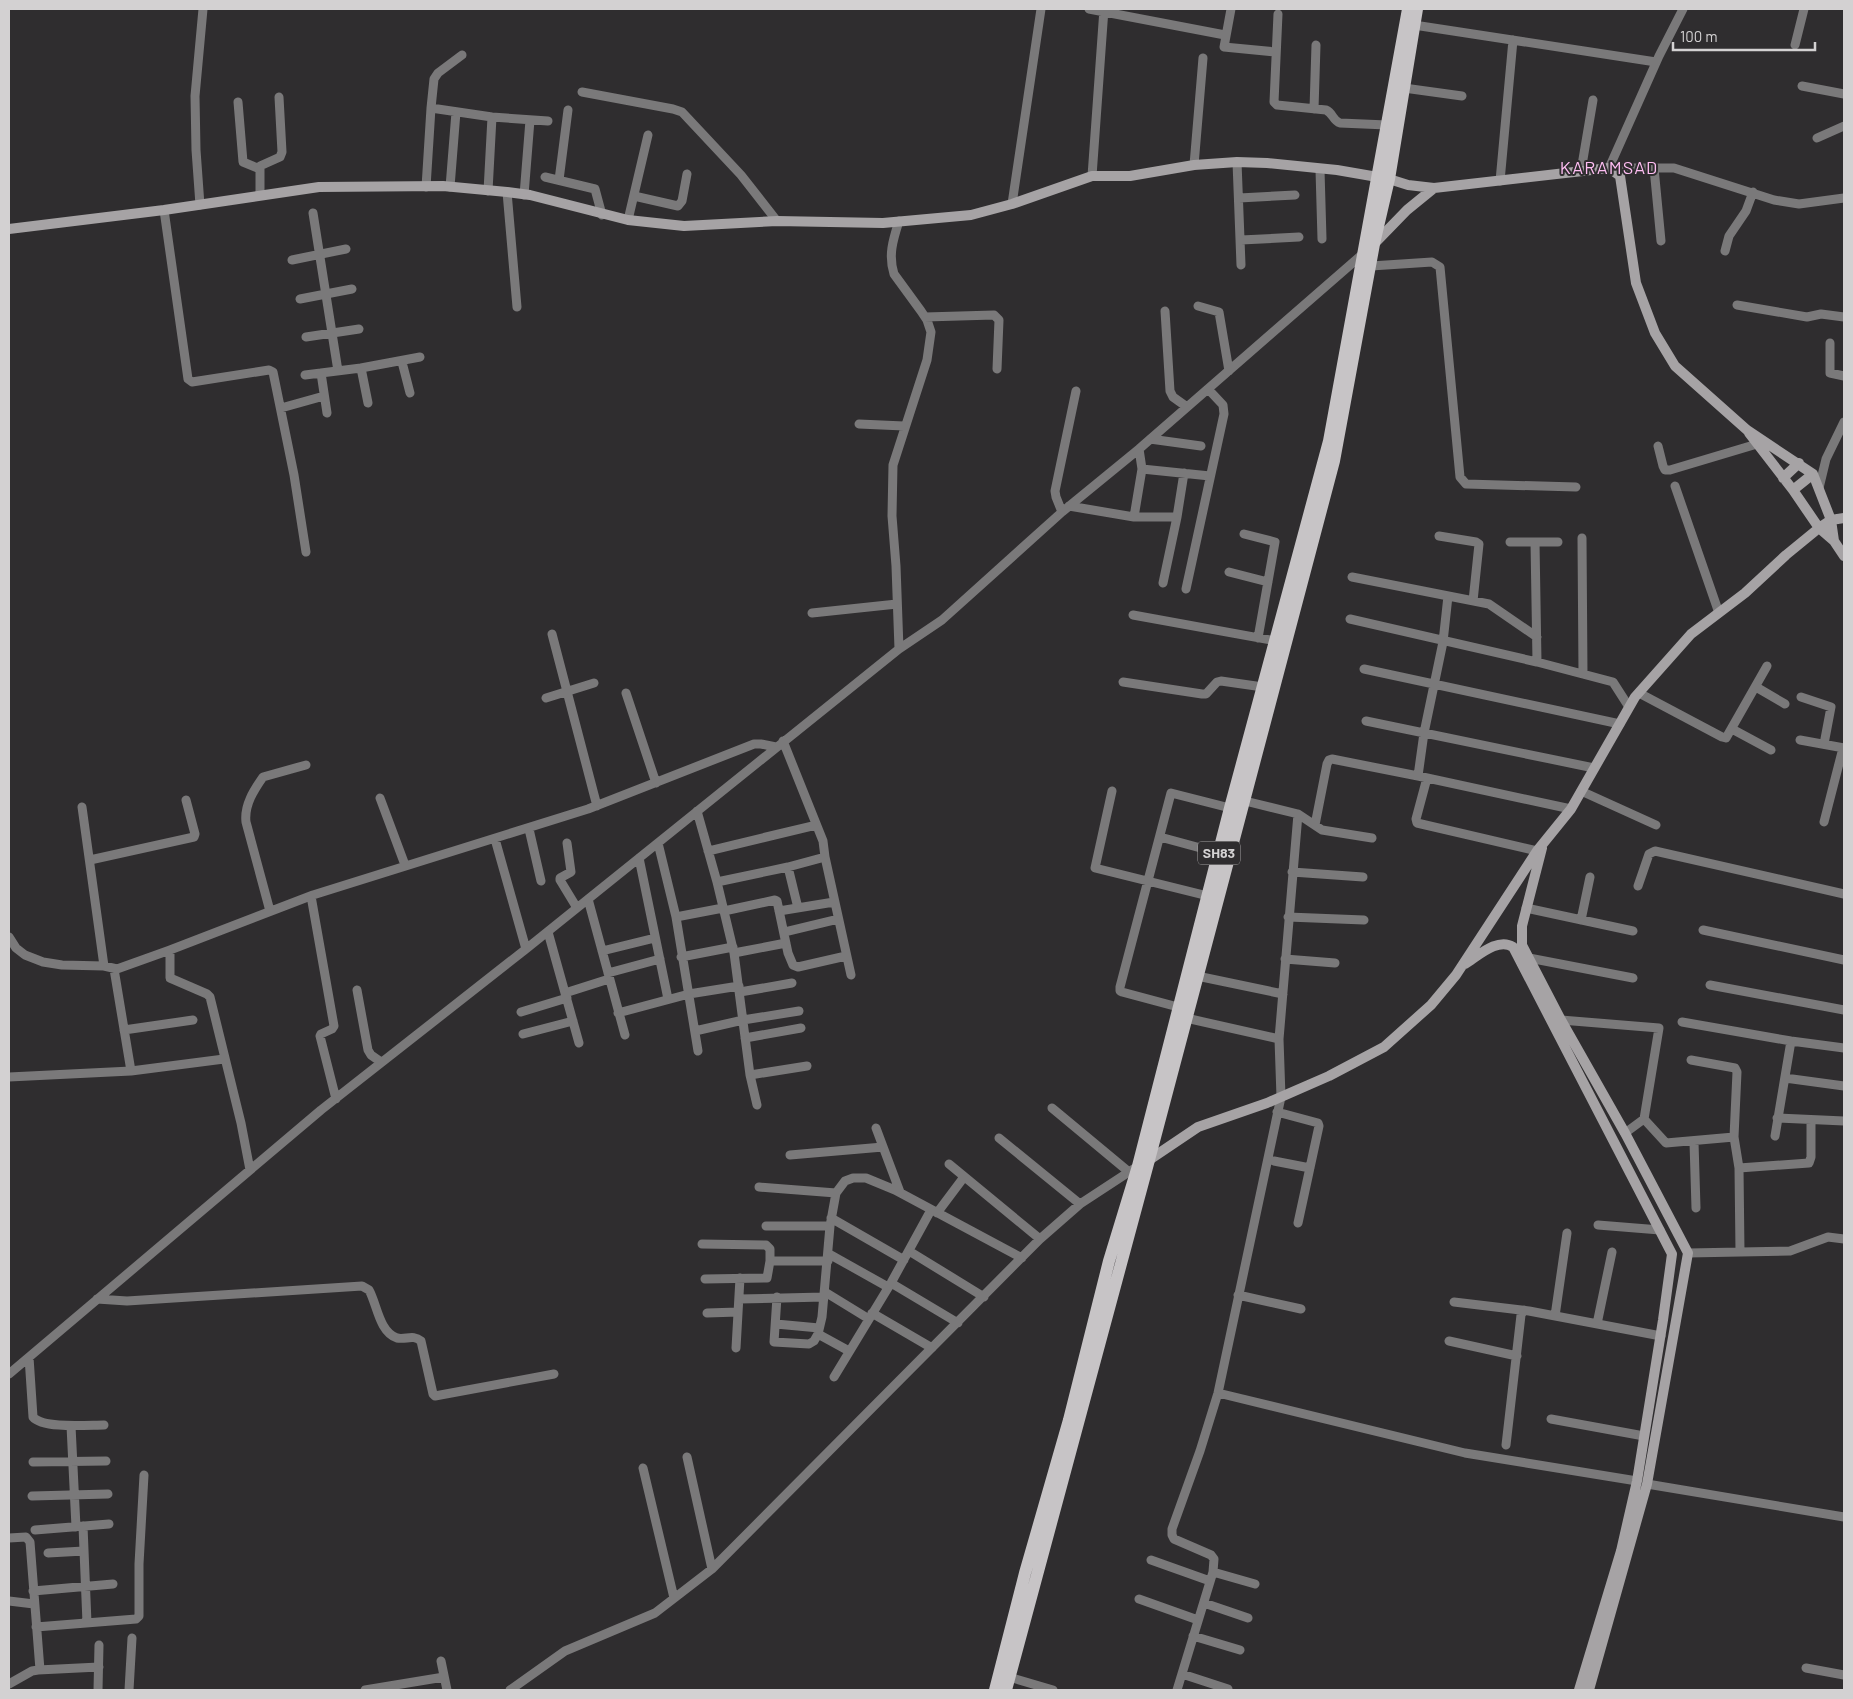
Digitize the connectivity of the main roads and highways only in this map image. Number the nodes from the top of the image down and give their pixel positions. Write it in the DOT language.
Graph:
graph roads {
  1 [pos="1408,9"];
  2 [pos="1417,9"];
  3 [pos="1383,178"];
  4 [pos="1139,1166"];
  5 [pos="1077,1408"];
  6 [pos="995,1690"];
  7 [pos="1006,1690"];
  1 -- 3 [label="main road, SH83"];
  2 -- 3 [label="main road, SH83"];
  3 -- 4 [label="main road, SH83"];
  3 -- 4 [label="main road, SH83"];
  4 -- 5 [label="main road, SH83"];
  5 -- 6 [label="main road, SH83"];
  5 -- 7 [label="main road, SH83"];
}
